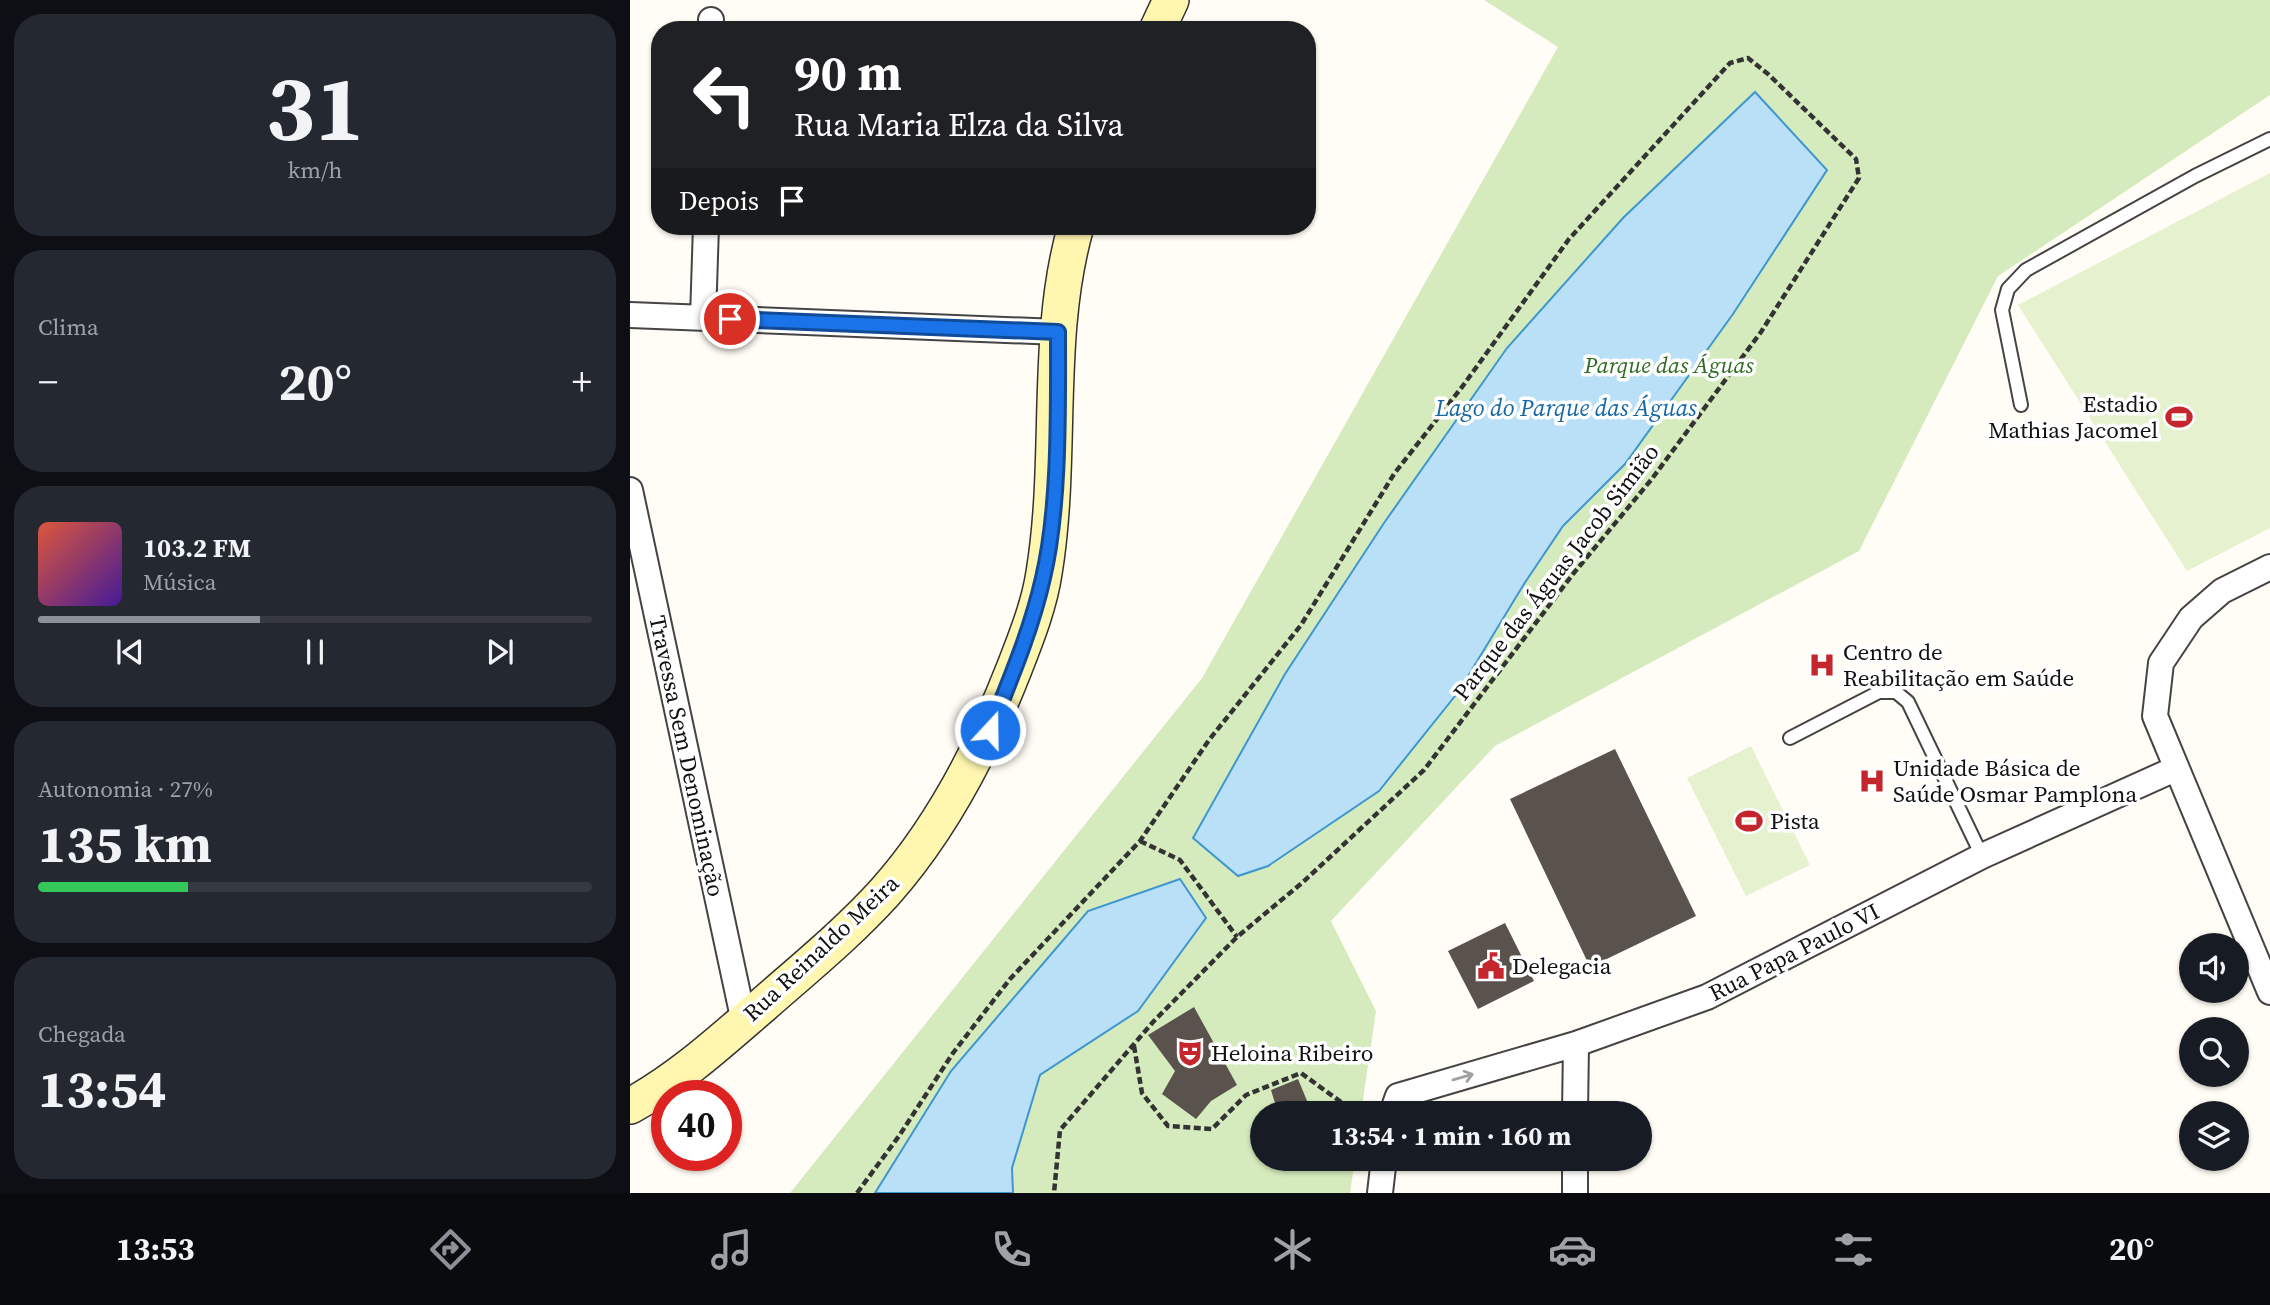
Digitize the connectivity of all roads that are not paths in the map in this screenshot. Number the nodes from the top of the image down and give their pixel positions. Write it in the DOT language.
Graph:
graph roads {
  1 [pos="1171,0"];
  2 [pos="1161,21"];
  3 [pos="2270,139"];
  4 [pos="706,235"];
  5 [pos="1074,235"];
  6 [pos="630,316"];
  7 [pos="703,318"];
  8 [pos="1058,332"];
  9 [pos="2021,405"];
  10 [pos="630,490"];
  11 [pos="2270,568"];
  12 [pos="1790,738"];
  13 [pos="2175,769"];
  14 [pos="1982,856"];
  15 [pos="2270,992"];
  16 [pos="744,1022"];
  17 [pos="1576,1044"];
  18 [pos="1404,1101"];
  19 [pos="1575,1101"];
  20 [pos="630,1106"];
  21 [pos="1383,1171"];
  22 [pos="1575,1171"];
  23 [pos="1380,1193"];
  24 [pos="1575,1193"];
  1 -- 2 [label="street"];
  3 -- 9 [label="lane"];
  4 -- 7 [label="street"];
  5 -- 8 [label="street, Rua Reinaldo Meira"];
  6 -- 7 [label="street"];
  7 -- 8 [label="street"];
  8 -- 16 [label="street, Rua Reinaldo Meira"];
  10 -- 16 [label="street, Travessa Sem Denominação"];
  11 -- 13 [label="street"];
  12 -- 14 [label="lane"];
  13 -- 14 [label="street, Rua Papa Paulo VI"];
  13 -- 15 [label="street"];
  14 -- 17 [label="street, Rua Papa Paulo VI"];
  16 -- 20 [label="street, Rua Reinaldo Meira"];
  18 -- 17 [label="street, Rua Papa Paulo VI, one-way"];
  17 -- 19 [label="street"];
  21 -- 23 [label="street"];
  22 -- 24 [label="street"];
}
